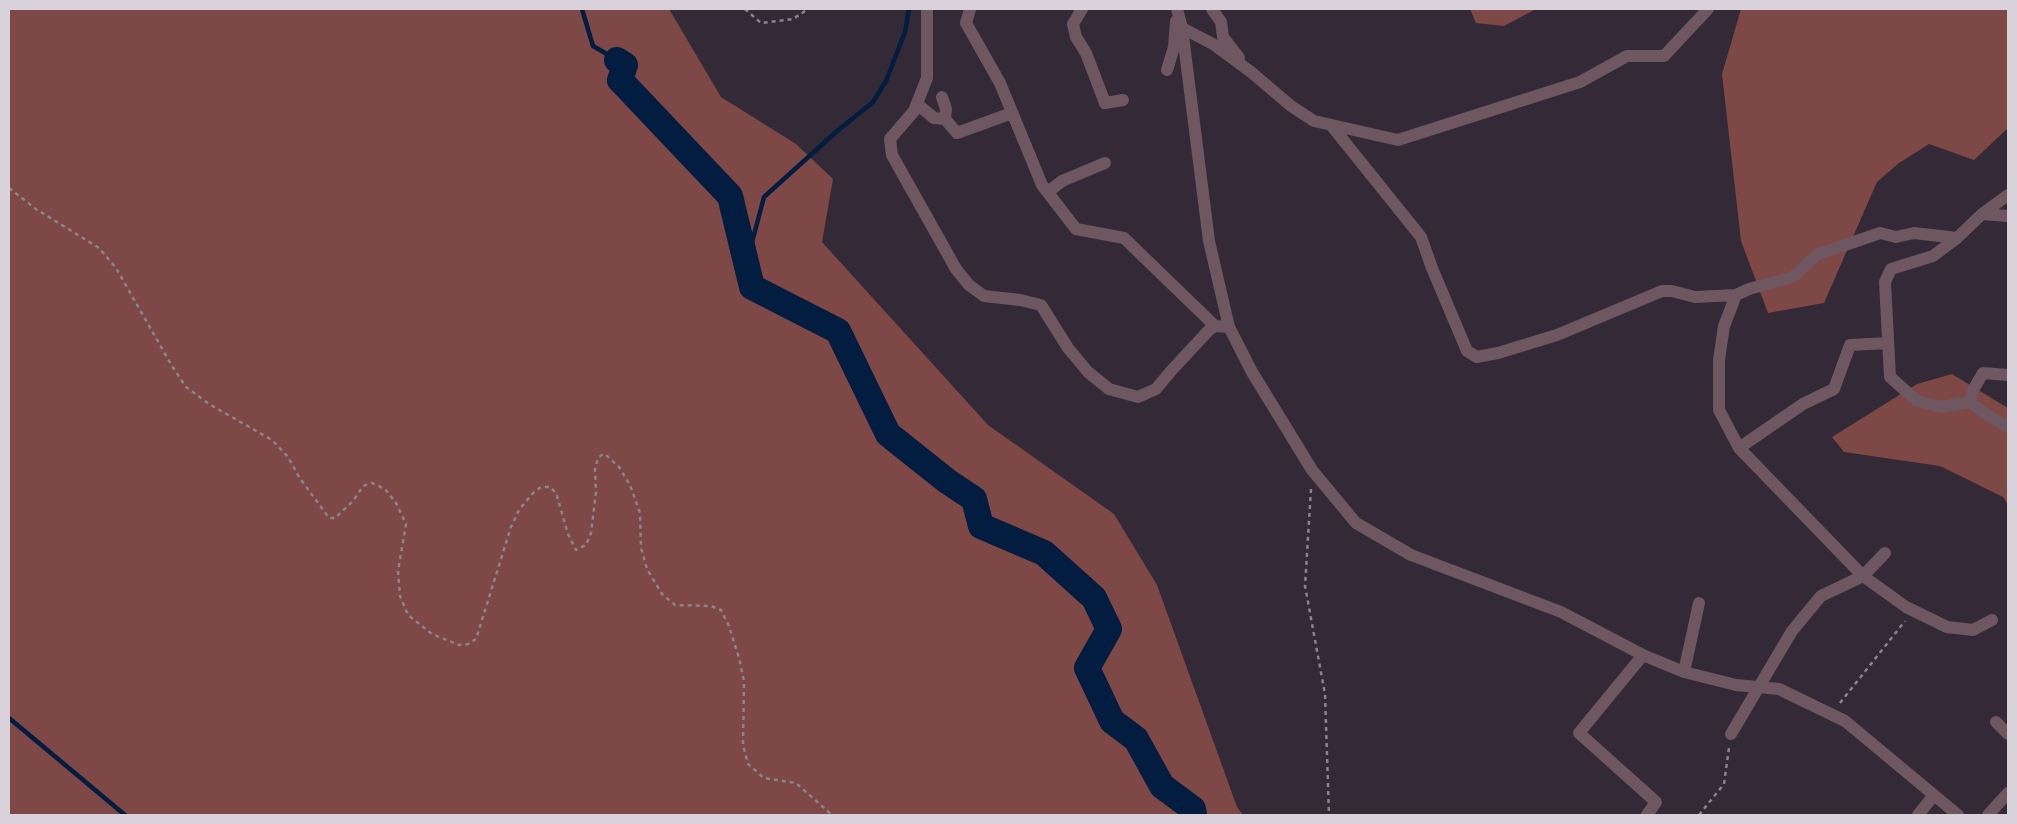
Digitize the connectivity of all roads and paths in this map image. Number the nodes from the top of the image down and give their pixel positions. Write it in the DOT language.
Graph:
graph roads {
  1 [pos="745,9"];
  2 [pos="808,9"];
  3 [pos="926,9"];
  4 [pos="970,9"];
  5 [pos="1082,9"];
  6 [pos="1177,9"];
  7 [pos="1212,9"];
  8 [pos="1708,9"];
  9 [pos="1182,28"];
  10 [pos="1167,70"];
  11 [pos="1251,72"];
  12 [pos="942,97"];
  13 [pos="1123,100"];
  14 [pos="917,104"];
  15 [pos="1012,113"];
  16 [pos="945,119"];
  17 [pos="1331,125"];
  18 [pos="1105,163"];
  19 [pos="9,188"];
  20 [pos="1048,192"];
  21 [pos="2008,194"];
  22 [pos="1982,214"];
  23 [pos="2008,216"];
  24 [pos="1957,238"];
  25 [pos="1736,295"];
  26 [pos="1215,326"];
  27 [pos="1229,327"];
  28 [pos="1887,343"];
  29 [pos="2008,375"];
  30 [pos="1970,402"];
  31 [pos="2008,427"];
  32 [pos="1739,448"];
  33 [pos="1312,470"];
  34 [pos="1885,553"];
  35 [pos="1862,576"];
  36 [pos="1699,603"];
  37 [pos="1913,610"];
  38 [pos="1992,620"];
  39 [pos="1643,655"];
  40 [pos="1684,672"];
  41 [pos="1758,687"];
  42 [pos="1831,714"];
  43 [pos="1996,722"];
  44 [pos="1731,734"];
  45 [pos="2008,734"];
  46 [pos="2008,794"];
  47 [pos="1934,795"];
  48 [pos="832,815"];
  49 [pos="1329,815"];
  50 [pos="1646,815"];
  51 [pos="1699,815"];
  52 [pos="1918,815"];
  53 [pos="1958,815"];
  54 [pos="1988,815"];
  1 -- 2 [label="path"];
  3 -- 14 [label="street"];
  4 -- 15 [label="street"];
  5 -- 13 [label="street"];
  6 -- 9 [label="street"];
  6 -- 10 [label="street"];
  7 -- 11 [label="street"];
  8 -- 17 [label="street"];
  9 -- 11 [label="street"];
  9 -- 27 [label="street"];
  11 -- 17 [label="street"];
  12 -- 16 [label="street"];
  14 -- 16 [label="street"];
  14 -- 26 [label="street"];
  15 -- 16 [label="street"];
  15 -- 20 [label="street"];
  17 -- 25 [label="street"];
  18 -- 20 [label="street"];
  19 -- 48 [label="path"];
  20 -- 26 [label="street"];
  21 -- 22 [label="street"];
  22 -- 23 [label="street"];
  22 -- 24 [label="street"];
  24 -- 25 [label="street"];
  24 -- 28 [label="street"];
  25 -- 32 [label="street"];
  26 -- 27 [label="street"];
  27 -- 33 [label="street"];
  28 -- 30 [label="street"];
  28 -- 32 [label="street"];
  29 -- 30 [label="street"];
  30 -- 31 [label="street"];
  32 -- 35 [label="street"];
  33 -- 39 [label="street"];
  33 -- 49 [label="path"];
  34 -- 35 [label="street"];
  35 -- 37 [label="street"];
  35 -- 41 [label="street"];
  36 -- 40 [label="street"];
  37 -- 38 [label="street"];
  37 -- 42 [label="path"];
  39 -- 40 [label="street"];
  39 -- 50 [label="street"];
  40 -- 41 [label="street"];
  41 -- 42 [label="street"];
  41 -- 44 [label="street"];
  42 -- 47 [label="street"];
  43 -- 45 [label="street"];
  44 -- 51 [label="path"];
  46 -- 54 [label="street"];
  47 -- 52 [label="street"];
  47 -- 53 [label="street"];
}
